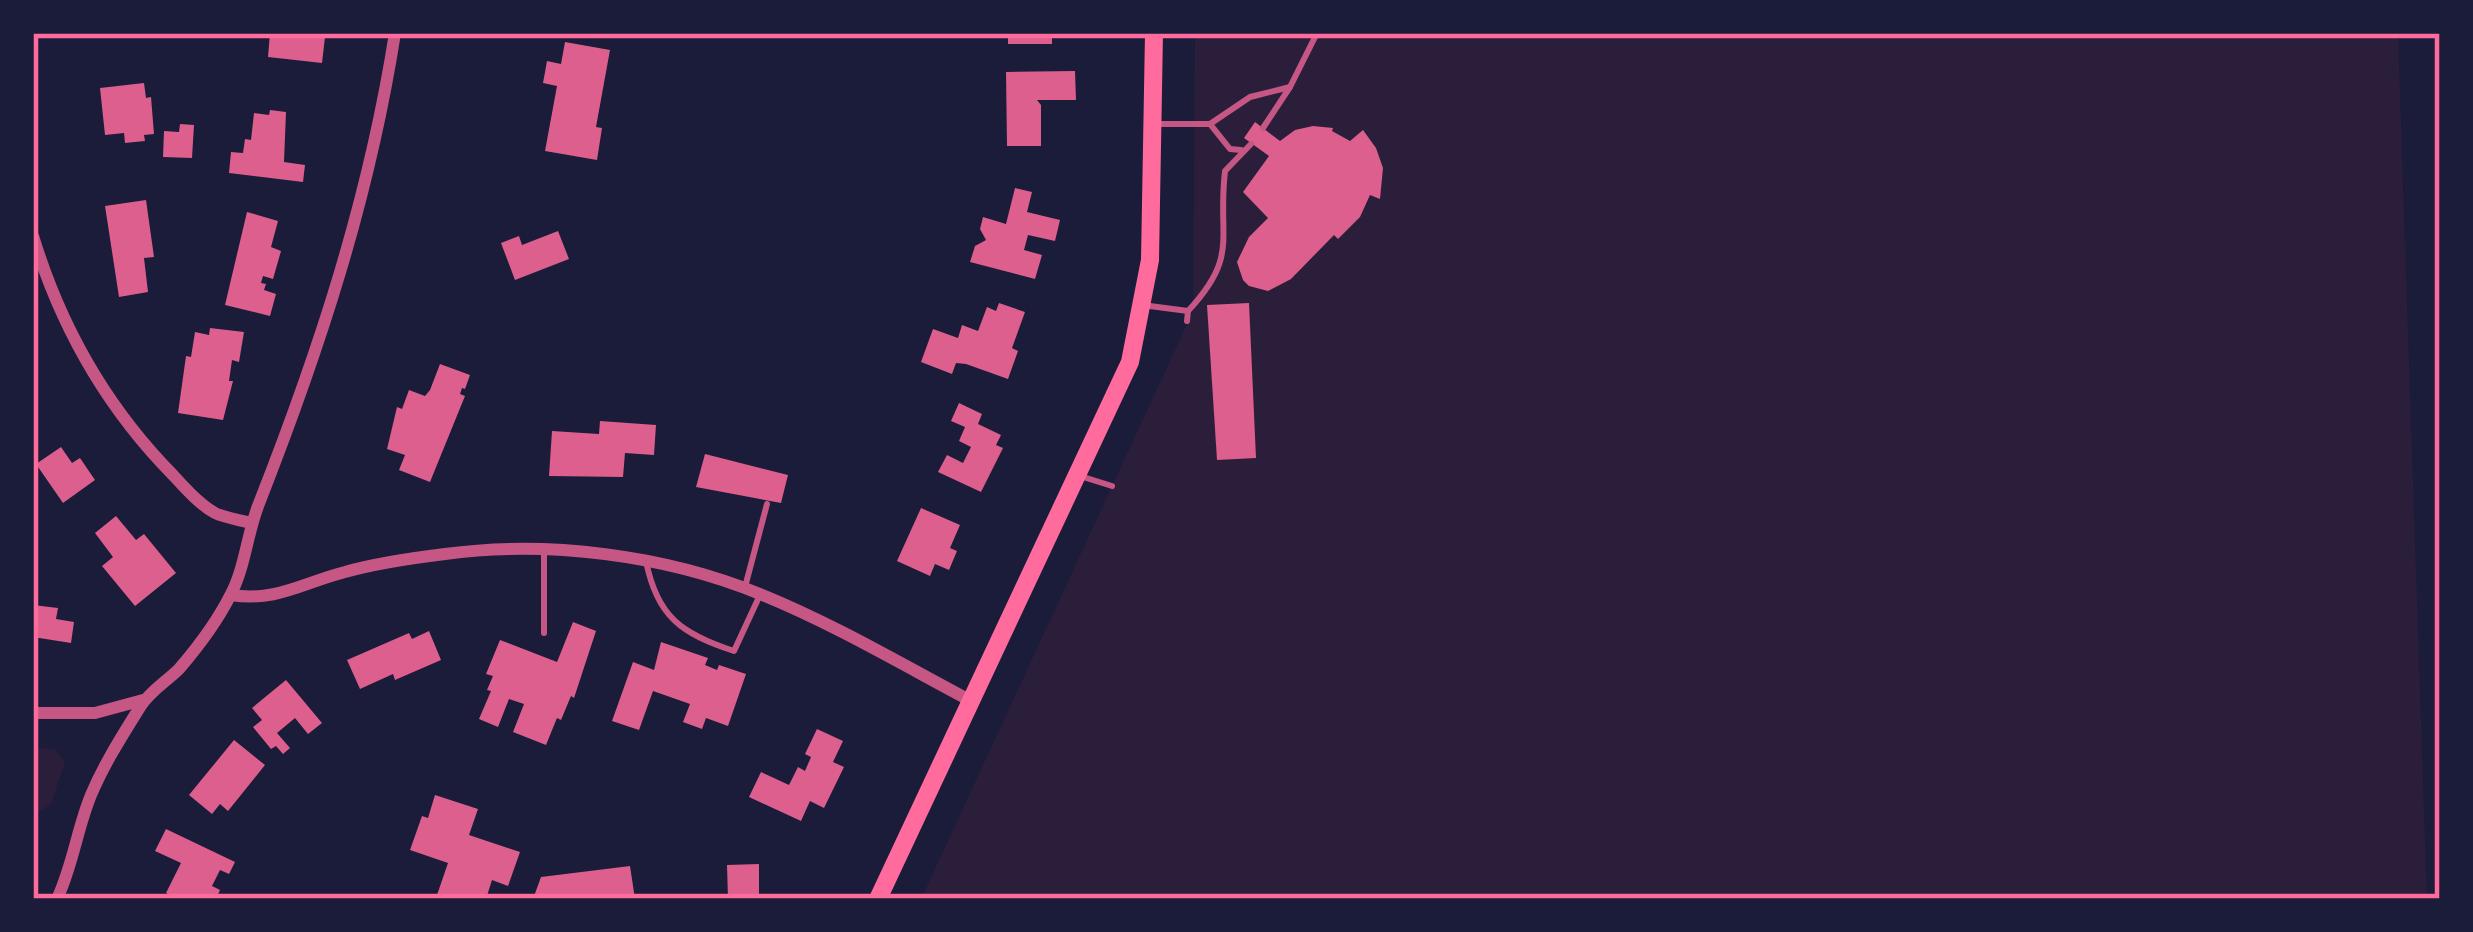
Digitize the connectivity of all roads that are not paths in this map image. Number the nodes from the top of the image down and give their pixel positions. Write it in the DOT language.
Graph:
graph roads {
  1 [pos="395,33"];
  2 [pos="1154,33"];
  3 [pos="1317,33"];
  4 [pos="1290,87"];
  5 [pos="1154,124"];
  6 [pos="1210,124"];
  7 [pos="1263,128"];
  8 [pos="33,236"];
  9 [pos="1142,305"];
  10 [pos="1188,310"];
  11 [pos="1186,321"];
  12 [pos="1076,475"];
  13 [pos="1112,486"];
  14 [pos="767,504"];
  15 [pos="251,523"];
  16 [pos="544,552"];
  17 [pos="646,561"];
  18 [pos="745,588"];
  19 [pos="761,594"];
  20 [pos="231,595"];
  21 [pos="544,633"];
  22 [pos="145,700"];
  23 [pos="973,702"];
  24 [pos="33,713"];
  25 [pos="57,899"];
  26 [pos="878,899"];
  1 -- 15 [label="street"];
  2 -- 5 [label="main road"];
  3 -- 4 [label="lane"];
  4 -- 6 [label="lane"];
  4 -- 7 [label="lane"];
  5 -- 6 [label="lane"];
  5 -- 9 [label="main road"];
  6 -- 10 [label="lane"];
  8 -- 15 [label="street"];
  9 -- 10 [label="lane"];
  9 -- 12 [label="main road"];
  10 -- 11 [label="lane"];
  12 -- 13 [label="lane"];
  12 -- 23 [label="main road"];
  14 -- 18 [label="lane"];
  15 -- 20 [label="street"];
  16 -- 17 [label="street"];
  16 -- 20 [label="street"];
  16 -- 21 [label="lane"];
  17 -- 18 [label="street"];
  17 -- 19 [label="lane"];
  18 -- 19 [label="street"];
  19 -- 23 [label="street"];
  20 -- 22 [label="street"];
  22 -- 24 [label="street"];
  22 -- 25 [label="street"];
  23 -- 26 [label="main road"];
}
